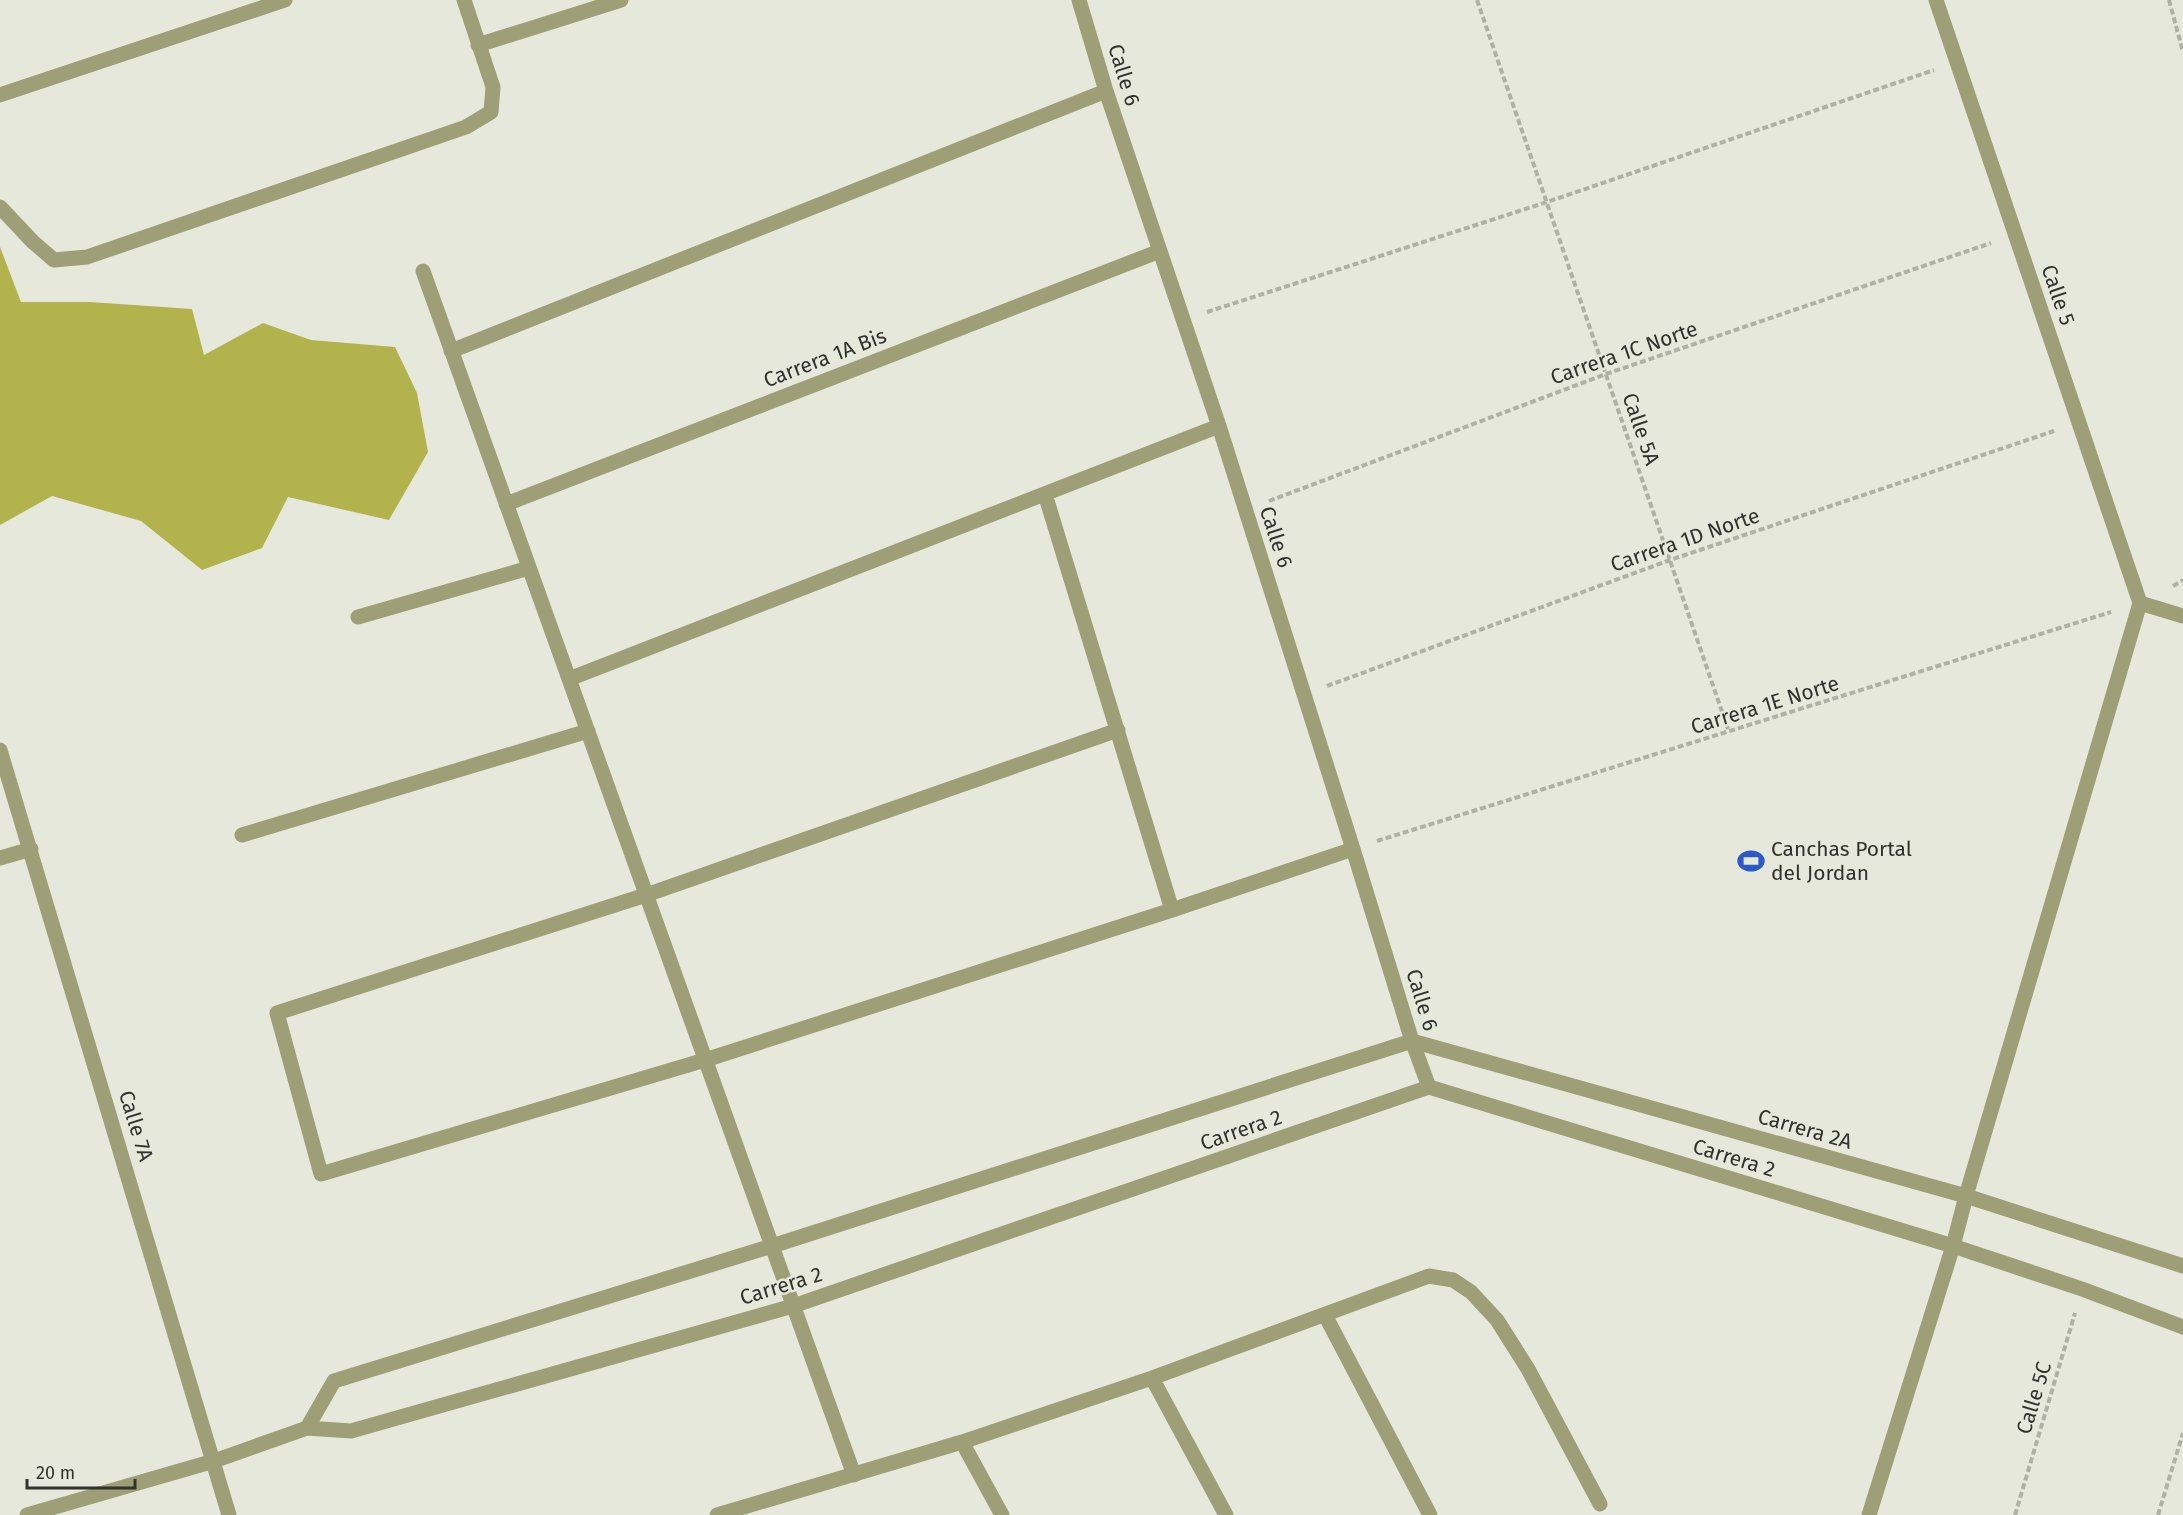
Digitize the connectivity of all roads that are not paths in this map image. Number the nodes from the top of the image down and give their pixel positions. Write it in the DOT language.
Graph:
graph roads {
  1 [pos="285,0"];
  2 [pos="464,0"];
  3 [pos="621,0"];
  4 [pos="1079,0"];
  5 [pos="1936,0"];
  6 [pos="478,45"];
  7 [pos="1106,91"];
  8 [pos="0,95"];
  9 [pos="0,207"];
  10 [pos="1160,251"];
  11 [pos="423,271"];
  12 [pos="451,351"];
  13 [pos="1219,426"];
  14 [pos="1045,494"];
  15 [pos="506,504"];
  16 [pos="529,568"];
  17 [pos="2140,603"];
  18 [pos="2183,616"];
  19 [pos="358,617"];
  20 [pos="569,679"];
  21 [pos="1118,730"];
  22 [pos="588,731"];
  23 [pos="0,750"];
  24 [pos="242,835"];
  25 [pos="31,849"];
  26 [pos="1353,849"];
  27 [pos="0,858"];
  28 [pos="646,895"];
  29 [pos="1172,910"];
  30 [pos="1412,1041"];
  31 [pos="705,1060"];
  32 [pos="1429,1087"];
  33 [pos="1966,1196"];
  34 [pos="772,1246"];
  35 [pos="1953,1246"];
  36 [pos="2183,1266"];
  37 [pos="794,1306"];
  38 [pos="1325,1315"];
  39 [pos="2183,1327"];
  40 [pos="1152,1378"];
  41 [pos="307,1428"];
  42 [pos="962,1442"];
  43 [pos="214,1461"];
  44 [pos="854,1475"];
  45 [pos="1600,1504"];
  46 [pos="27,1515"];
  47 [pos="229,1515"];
  48 [pos="717,1515"];
  49 [pos="1002,1515"];
  50 [pos="1226,1515"];
  51 [pos="1430,1515"];
  52 [pos="1869,1515"];
  1 -- 8 [label="street"];
  2 -- 6 [label="street"];
  3 -- 6 [label="street"];
  4 -- 7 [label="street, Calle 6"];
  5 -- 17 [label="street, Calle 5"];
  6 -- 9 [label="street"];
  7 -- 10 [label="street, Calle 6"];
  7 -- 12 [label="street"];
  10 -- 13 [label="street, Calle 6"];
  10 -- 15 [label="street, Carrera 1A Bis"];
  11 -- 12 [label="street"];
  12 -- 15 [label="street"];
  13 -- 14 [label="street"];
  13 -- 26 [label="street, Calle 6"];
  14 -- 20 [label="street"];
  14 -- 21 [label="street"];
  15 -- 16 [label="street"];
  16 -- 19 [label="street"];
  16 -- 20 [label="street"];
  17 -- 18 [label="street"];
  17 -- 33 [label="street"];
  20 -- 22 [label="street"];
  21 -- 28 [label="street"];
  21 -- 29 [label="street"];
  22 -- 24 [label="street"];
  22 -- 28 [label="street"];
  23 -- 25 [label="street, Calle 7A"];
  25 -- 27 [label="street"];
  25 -- 43 [label="street, Calle 7A"];
  26 -- 29 [label="street"];
  26 -- 30 [label="street, Calle 6"];
  28 -- 31 [label="street"];
  28 -- 31 [label="street"];
  29 -- 31 [label="street"];
  30 -- 32 [label="street, Calle 6"];
  30 -- 33 [label="street, Carrera 2A"];
  30 -- 34 [label="street, Carrera 2"];
  31 -- 34 [label="street"];
  32 -- 35 [label="street, Carrera 2"];
  32 -- 37 [label="street, Carrera 2"];
  33 -- 35 [label="street"];
  33 -- 36 [label="street, Carrera 2A"];
  34 -- 37 [label="street"];
  34 -- 41 [label="street, Carrera 2"];
  35 -- 39 [label="street, Carrera 2"];
  35 -- 52 [label="street"];
  37 -- 41 [label="street, Carrera 2"];
  37 -- 44 [label="street"];
  38 -- 40 [label="street"];
  38 -- 45 [label="street"];
  38 -- 51 [label="street"];
  40 -- 42 [label="street"];
  40 -- 50 [label="street"];
  41 -- 43 [label="street, Carrera 2"];
  42 -- 44 [label="street"];
  42 -- 49 [label="street"];
  43 -- 46 [label="street, Carrera 2"];
  43 -- 47 [label="street, Calle 7A"];
  44 -- 48 [label="street"];
}
